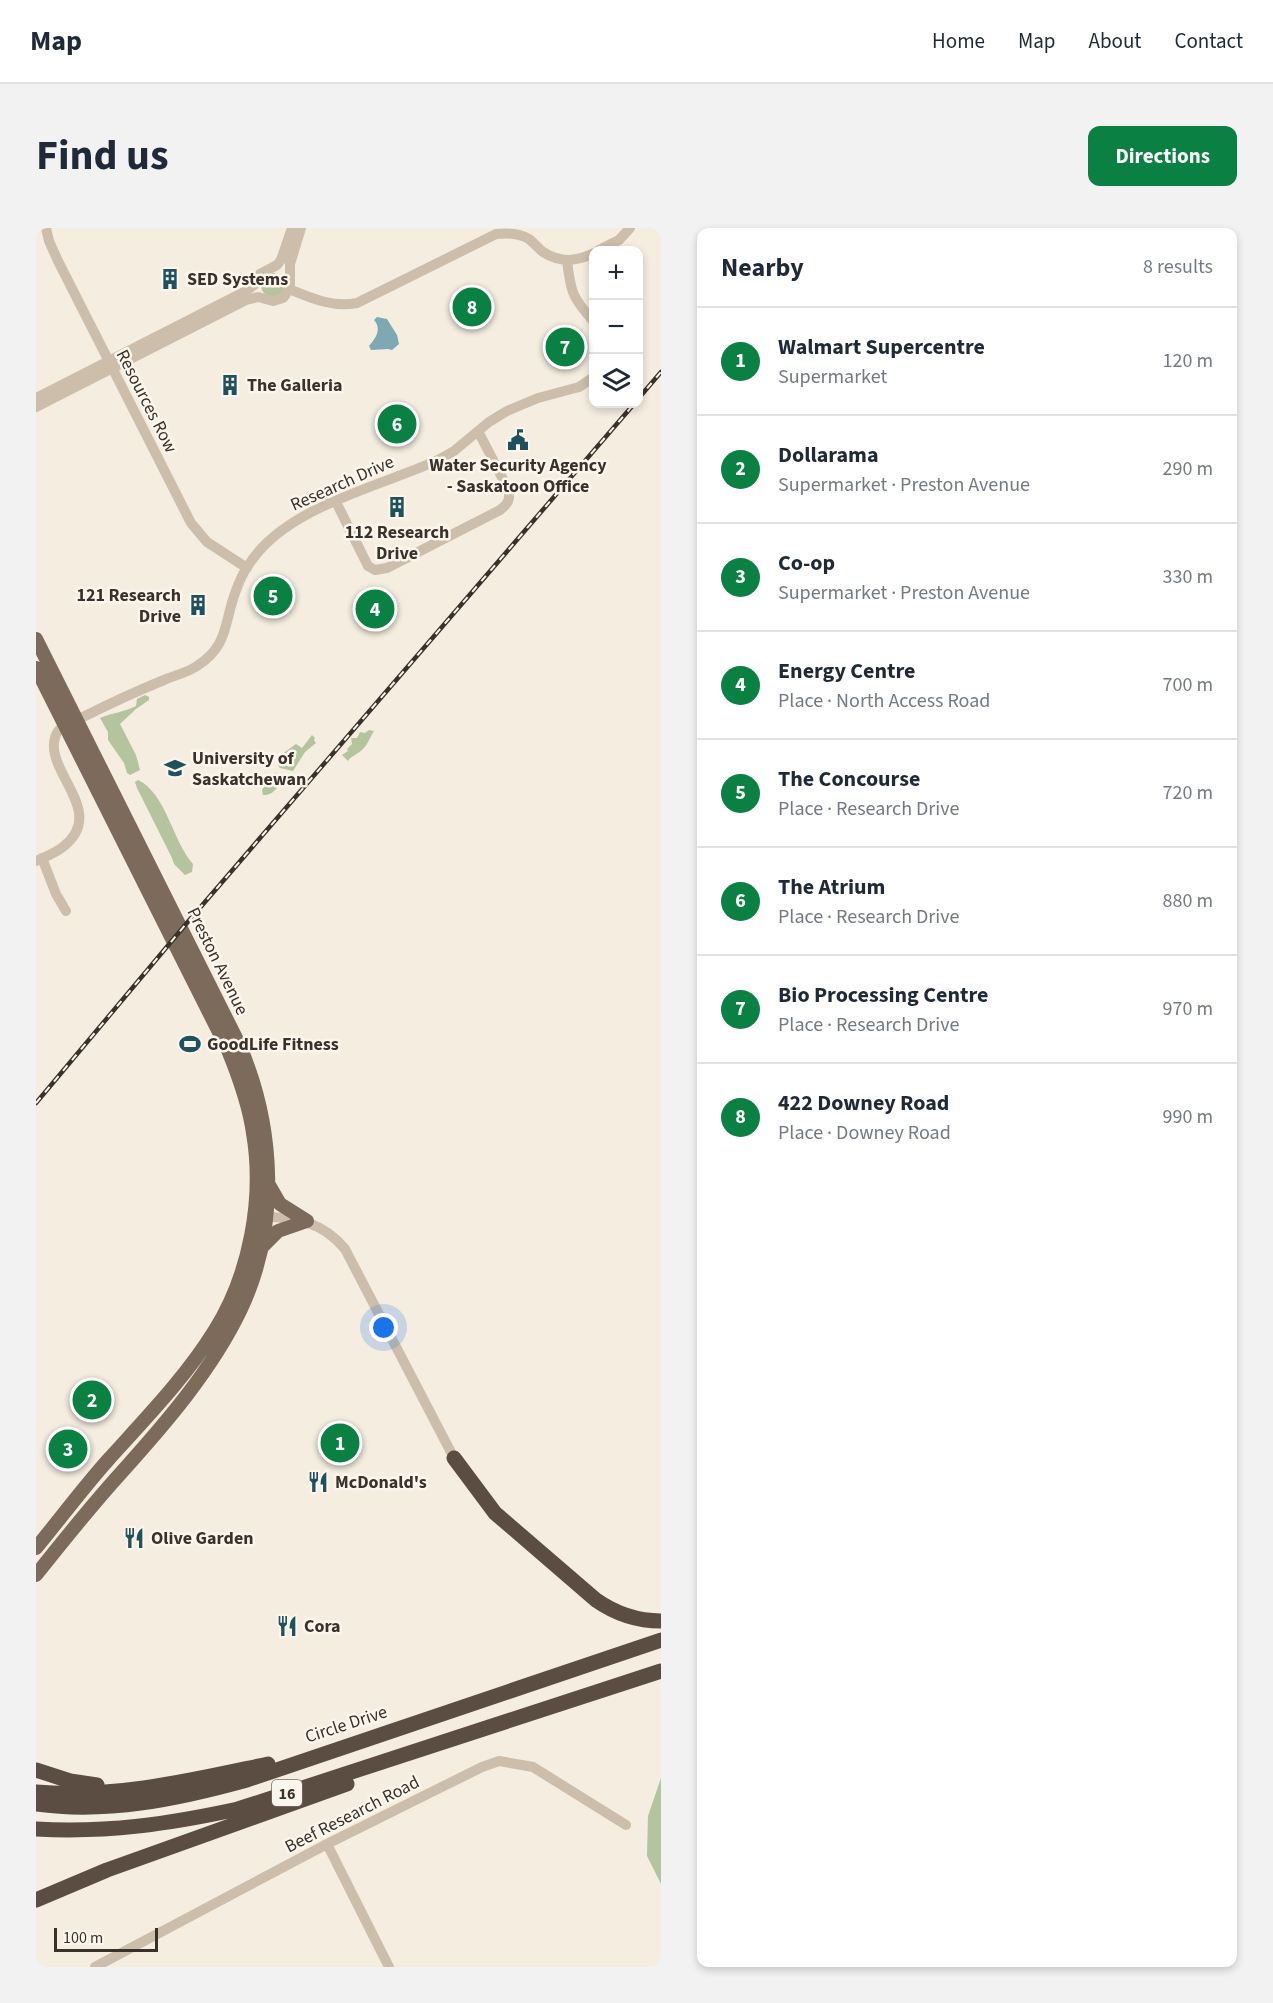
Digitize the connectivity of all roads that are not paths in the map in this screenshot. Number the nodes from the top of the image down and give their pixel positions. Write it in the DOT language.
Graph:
graph roads {
  1 [pos="46,228"];
  2 [pos="292,228"];
  3 [pos="301,228"];
  4 [pos="630,228"];
  5 [pos="607,246"];
  6 [pos="589,256"];
  7 [pos="567,261"];
  8 [pos="270,268"];
  9 [pos="257,279"];
  10 [pos="289,284"];
  11 [pos="263,298"];
  12 [pos="589,316"];
  13 [pos="110,365"];
  14 [pos="589,380"];
  15 [pos="36,404"];
  16 [pos="478,431"];
  17 [pos="336,502"];
  18 [pos="247,567"];
  19 [pos="36,639"];
  20 [pos="36,668"];
  21 [pos="71,722"];
  22 [pos="39,860"];
  23 [pos="66,911"];
  24 [pos="268,1183"];
  25 [pos="260,1216"];
  26 [pos="307,1221"];
  27 [pos="260,1249"];
  28 [pos="454,1458"];
  29 [pos="36,1548"];
  30 [pos="36,1575"];
  31 [pos="661,1621"];
  32 [pos="661,1640"];
  33 [pos="661,1671"];
  34 [pos="529,1715"];
  35 [pos="298,1761"];
  36 [pos="36,1770"];
  37 [pos="163,1786"];
  38 [pos="36,1792"];
  39 [pos="36,1804"];
  40 [pos="626,1825"];
  41 [pos="36,1829"];
  42 [pos="327,1844"];
  43 [pos="107,1870"];
  44 [pos="36,1893"];
  45 [pos="36,1900"];
  46 [pos="95,1967"];
  47 [pos="389,1967"];
  1 -- 13 [label="street, Resources Row"];
  2 -- 8 [label="street"];
  3 -- 10 [label="street"];
  4 -- 5 [label="street"];
  6 -- 7 [label="street"];
  7 -- 10 [label="street"];
  7 -- 12 [label="street"];
  8 -- 9 [label="street"];
  8 -- 10 [label="street"];
  9 -- 11 [label="street"];
  9 -- 13 [label="street"];
  10 -- 11 [label="street"];
  11 -- 13 [label="street"];
  13 -- 15 [label="street"];
  13 -- 18 [label="street, Resources Row"];
  14 -- 16 [label="street, Research Drive"];
  16 -- 17 [label="street, Research Drive"];
  16 -- 17 [label="street"];
  17 -- 18 [label="street, Research Drive"];
  18 -- 21 [label="street, Research Drive"];
  19 -- 21 [label="main road, Preston Avenue"];
  20 -- 21 [label="main road, Preston Avenue"];
  21 -- 22 [label="street"];
  21 -- 24 [label="main road, Preston Avenue"];
  21 -- 25 [label="main road, Preston Avenue"];
  22 -- 23 [label="street"];
  24 -- 25 [label="main road, Preston Avenue"];
  24 -- 26 [label="main road"];
  25 -- 26 [label="street"];
  25 -- 27 [label="main road, Preston Avenue"];
  25 -- 29 [label="main road, Preston Avenue"];
  26 -- 27 [label="main road"];
  26 -- 28 [label="street"];
  27 -- 30 [label="main road, Preston Avenue"];
  28 -- 31 [label="highway"];
  32 -- 35 [label="highway, Circle Drive / 16"];
  33 -- 34 [label="highway, 16"];
  34 -- 41 [label="highway, 16"];
  34 -- 43 [label="highway"];
  35 -- 37 [label="highway"];
  35 -- 39 [label="highway, Circle Drive / 16"];
  36 -- 37 [label="highway"];
  37 -- 38 [label="highway"];
  40 -- 42 [label="street, Beef Research Road"];
  42 -- 46 [label="street, Beef Research Road"];
  42 -- 47 [label="street"];
  43 -- 44 [label="highway"];
  43 -- 45 [label="highway"];
}
